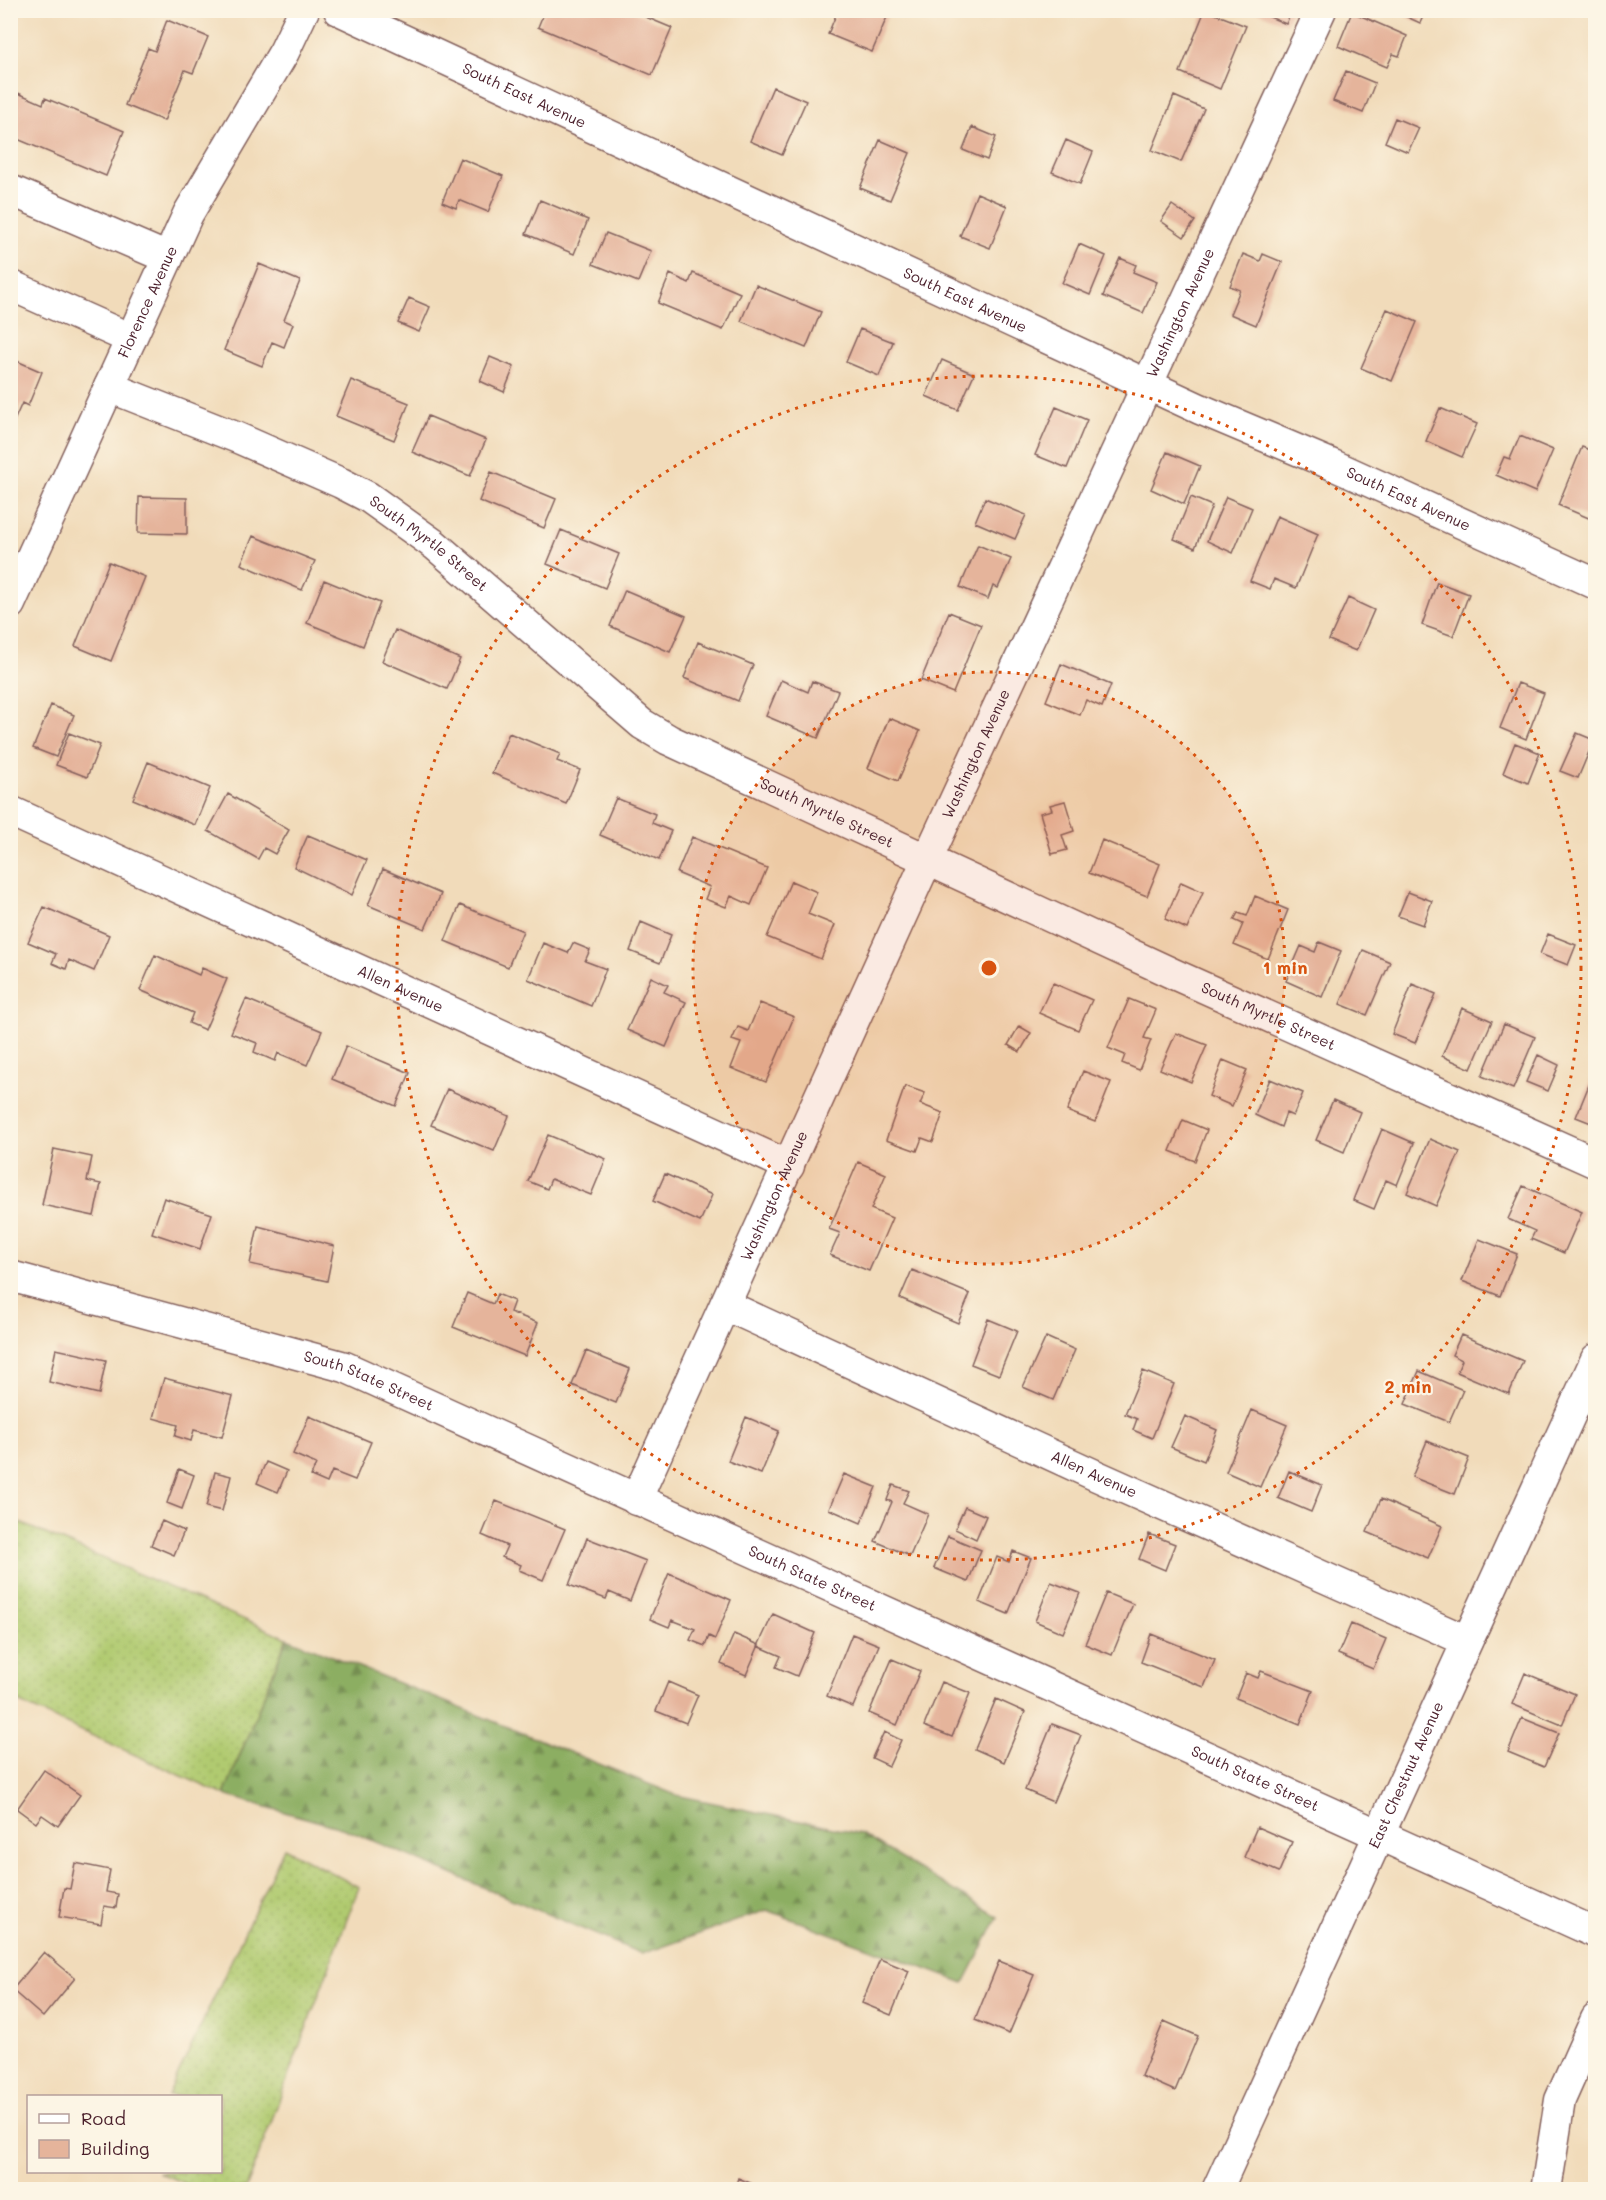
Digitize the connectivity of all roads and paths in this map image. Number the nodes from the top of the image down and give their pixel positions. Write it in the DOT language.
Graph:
graph roads {
  1 [pos="304,10"];
  2 [pos="339,10"];
  3 [pos="1321,10"];
  4 [pos="10,190"];
  5 [pos="168,258"];
  6 [pos="10,285"];
  7 [pos="131,339"];
  8 [pos="1149,384"];
  9 [pos="109,387"];
  10 [pos="1596,584"];
  11 [pos="10,604"];
  12 [pos="10,811"];
  13 [pos="927,860"];
  14 [pos="1596,1163"];
  15 [pos="789,1166"];
  16 [pos="10,1276"];
  17 [pos="725,1305"];
  18 [pos="1596,1359"];
  19 [pos="636,1500"];
  20 [pos="1467,1641"];
  21 [pos="1379,1835"];
  22 [pos="1596,1933"];
  23 [pos="1596,2019"];
  24 [pos="1217,2190"];
  25 [pos="1546,2190"];
  1 -- 5 [label="street, Florence Avenue"];
  2 -- 8 [label="street, South East Avenue"];
  3 -- 8 [label="street, Washington Avenue"];
  4 -- 5 [label="street"];
  5 -- 7 [label="street, Florence Avenue"];
  6 -- 7 [label="street"];
  7 -- 9 [label="street, Florence Avenue"];
  8 -- 10 [label="street, South East Avenue"];
  8 -- 13 [label="street, Washington Avenue"];
  9 -- 11 [label="street, Florence Avenue"];
  9 -- 13 [label="street, South Myrtle Street"];
  12 -- 15 [label="street, Allen Avenue"];
  13 -- 14 [label="street, South Myrtle Street"];
  13 -- 15 [label="street, Washington Avenue"];
  15 -- 17 [label="street, Washington Avenue"];
  16 -- 19 [label="street, South State Street"];
  17 -- 19 [label="street, Washington Avenue"];
  17 -- 20 [label="street, Allen Avenue"];
  18 -- 20 [label="street, East Chestnut Avenue"];
  19 -- 21 [label="street, South State Street"];
  20 -- 21 [label="street, East Chestnut Avenue"];
  21 -- 22 [label="street, South State Street"];
  21 -- 24 [label="street, East Chestnut Avenue"];
  23 -- 25 [label="street"];
}
